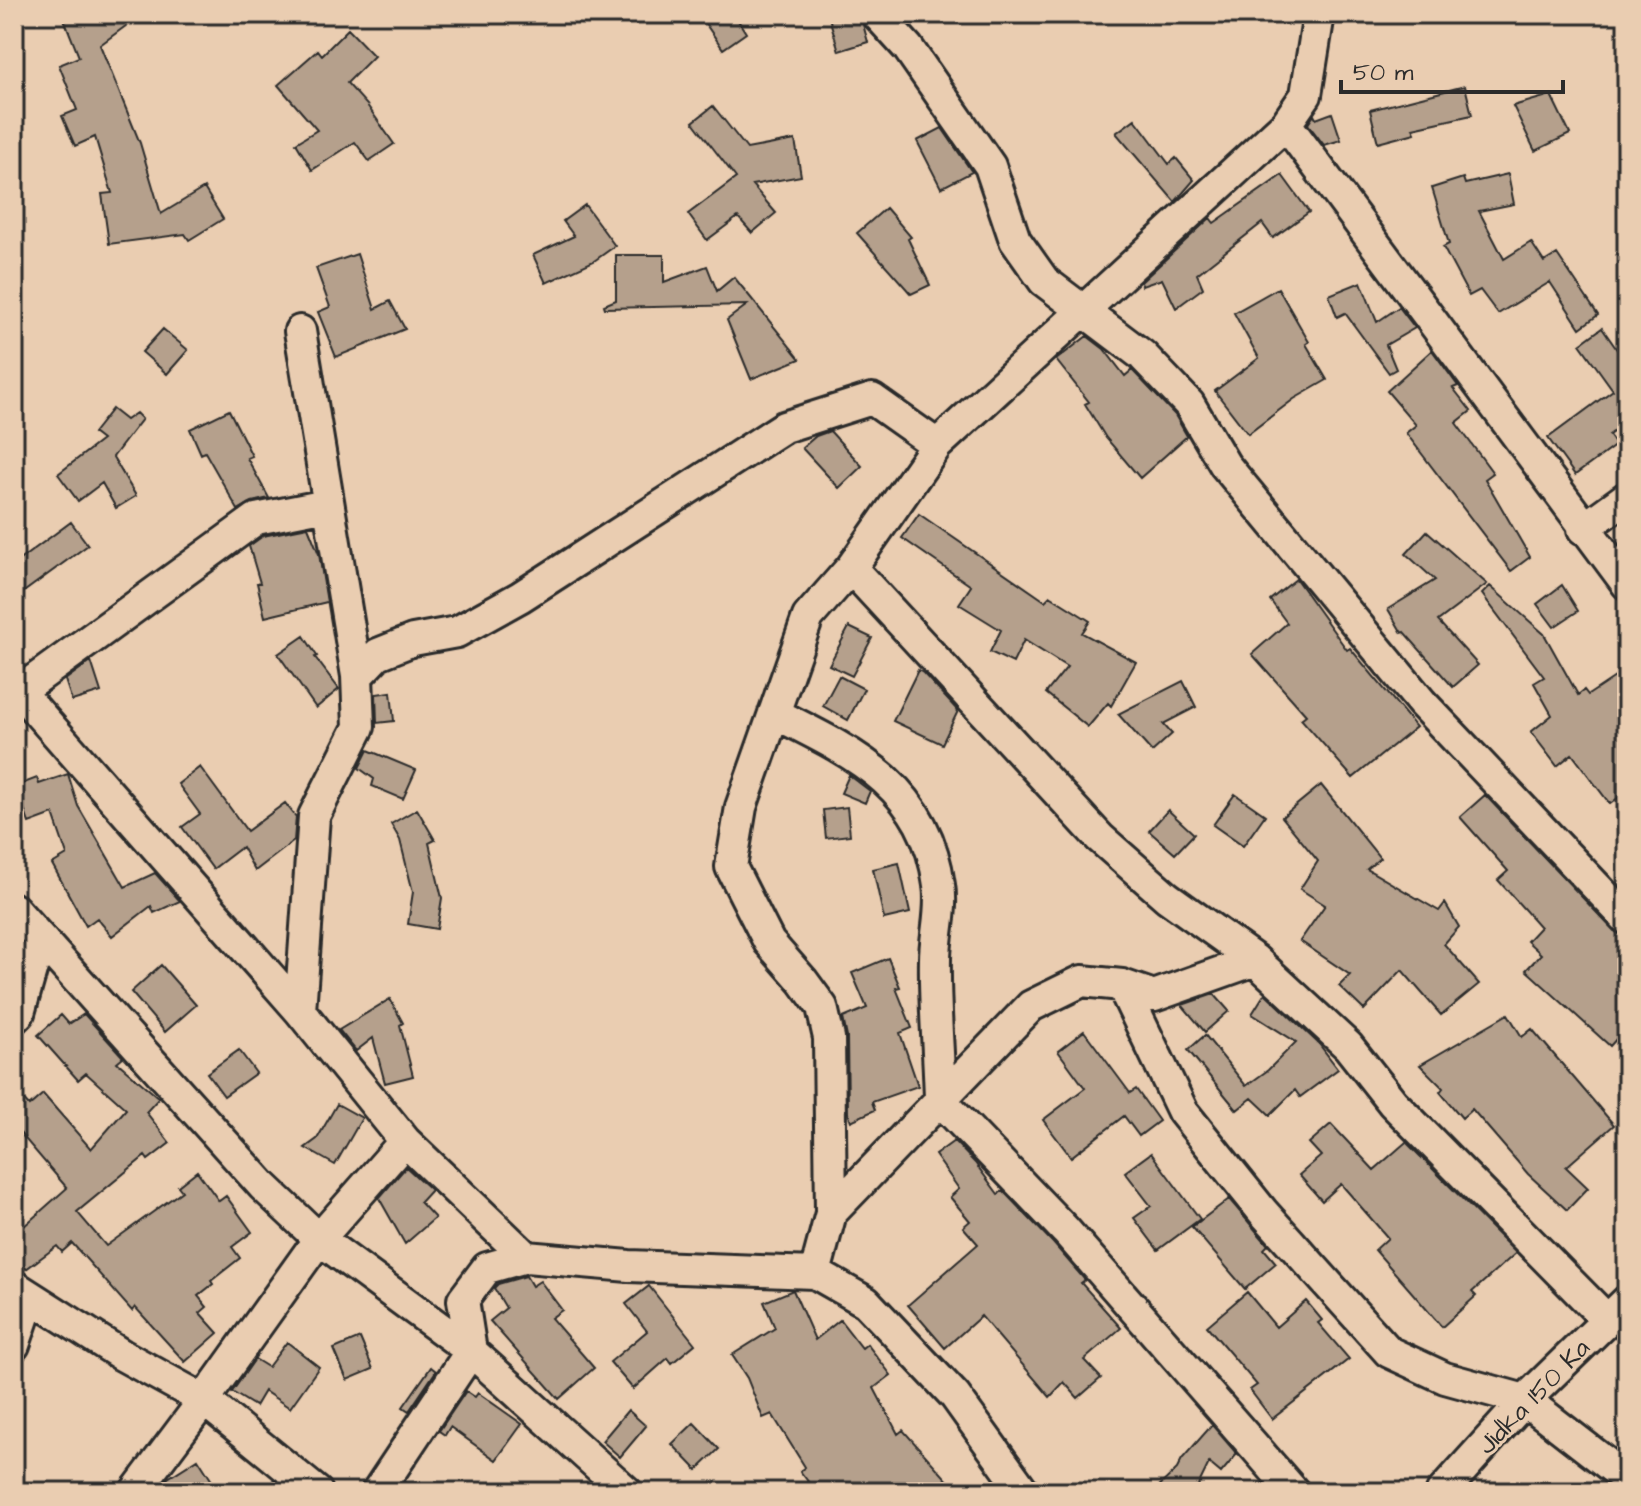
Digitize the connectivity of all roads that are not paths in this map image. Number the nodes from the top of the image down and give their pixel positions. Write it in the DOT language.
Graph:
graph roads {
  1 [pos="877,14"];
  2 [pos="1319,14"];
  3 [pos="1286,124"];
  4 [pos="1082,311"];
  5 [pos="300,331"];
  6 [pos="937,445"];
  7 [pos="1627,497"];
  8 [pos="327,505"];
  9 [pos="1583,529"];
  10 [pos="851,568"];
  11 [pos="1627,584"];
  12 [pos="357,676"];
  13 [pos="17,694"];
  14 [pos="774,713"];
  15 [pos="14,909"];
  16 [pos="1627,919"];
  17 [pos="40,939"];
  18 [pos="1255,960"];
  19 [pos="1122,985"];
  20 [pos="300,1011"];
  21 [pos="14,1018"];
  22 [pos="940,1100"];
  23 [pos="405,1141"];
  24 [pos="831,1213"];
  25 [pos="319,1239"];
  26 [pos="526,1257"];
  27 [pos="815,1273"];
  28 [pos="22,1292"];
  29 [pos="1617,1310"];
  30 [pos="14,1345"];
  31 [pos="471,1351"];
  32 [pos="204,1400"];
  33 [pos="1525,1400"];
  34 [pos="1627,1479"];
  35 [pos="135,1492"];
  36 [pos="317,1492"];
  37 [pos="377,1492"];
  38 [pos="627,1492"];
  39 [pos="1024,1492"];
  40 [pos="1294,1492"];
  41 [pos="1442,1492"];
  1 -- 4 [label="street"];
  2 -- 3 [label="street"];
  3 -- 4 [label="street"];
  3 -- 9 [label="street"];
  4 -- 6 [label="street"];
  4 -- 16 [label="street"];
  5 -- 8 [label="street"];
  6 -- 10 [label="street"];
  6 -- 12 [label="street"];
  7 -- 9 [label="street"];
  8 -- 12 [label="street"];
  8 -- 13 [label="street"];
  9 -- 11 [label="street"];
  10 -- 14 [label="street"];
  10 -- 18 [label="street"];
  12 -- 20 [label="street"];
  13 -- 20 [label="street"];
  14 -- 22 [label="street"];
  14 -- 24 [label="street"];
  15 -- 17 [label="street"];
  17 -- 21 [label="street"];
  17 -- 25 [label="street"];
  18 -- 19 [label="street"];
  18 -- 29 [label="street"];
  19 -- 22 [label="street"];
  19 -- 33 [label="street"];
  20 -- 23 [label="street"];
  22 -- 24 [label="street"];
  22 -- 40 [label="street"];
  23 -- 25 [label="street"];
  23 -- 26 [label="street"];
  24 -- 27 [label="street"];
  25 -- 31 [label="street"];
  25 -- 32 [label="street"];
  26 -- 27 [label="street"];
  26 -- 31 [label="street"];
  27 -- 39 [label="street"];
  28 -- 30 [label="street"];
  28 -- 32 [label="street"];
  29 -- 33 [label="street, Jidka 150 Ka"];
  31 -- 37 [label="street"];
  31 -- 38 [label="street"];
  32 -- 35 [label="street"];
  32 -- 36 [label="street"];
  33 -- 34 [label="street"];
  33 -- 41 [label="street, Jidka 150 Ka"];
}
